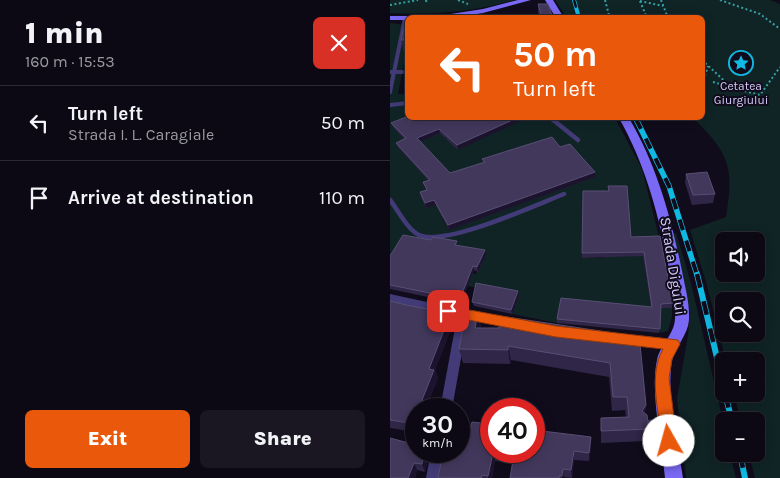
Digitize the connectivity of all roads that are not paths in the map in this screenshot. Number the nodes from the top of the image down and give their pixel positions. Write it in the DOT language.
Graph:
graph roads {
  1 [pos="527,0"];
  2 [pos="549,0"];
  3 [pos="452,15"];
  4 [pos="558,15"];
  5 [pos="390,18"];
  6 [pos="405,18"];
  7 [pos="405,22"];
  8 [pos="392,72"];
  9 [pos="402,72"];
  10 [pos="399,90"];
  11 [pos="390,91"];
  12 [pos="405,104"];
  13 [pos="390,105"];
  14 [pos="553,120"];
  15 [pos="625,120"];
  16 [pos="578,140"];
  17 [pos="564,194"];
  18 [pos="390,200"];
  19 [pos="390,298"];
  20 [pos="463,315"];
  21 [pos="521,326"];
  22 [pos="605,337"];
  23 [pos="673,344"];
  24 [pos="448,398"];
  25 [pos="667,422"];
  26 [pos="645,423"];
  27 [pos="436,463"];
  28 [pos="433,478"];
  29 [pos="674,478"];
  1 -- 3 [label="street"];
  2 -- 4 [label="street"];
  5 -- 6 [label="street"];
  7 -- 8 [label="lane"];
  8 -- 9 [label="lane"];
  8 -- 11 [label="lane"];
  10 -- 11 [label="lane"];
  12 -- 13 [label="lane"];
  14 -- 16 [label="lane"];
  15 -- 23 [label="street, Strada Digului"];
  17 -- 18 [label="lane"];
  19 -- 20 [label="street"];
  20 -- 21 [label="street"];
  20 -- 24 [label="street"];
  22 -- 23 [label="street"];
  23 -- 25 [label="street, Strada Digului"];
  25 -- 26 [label="lane"];
  25 -- 29 [label="street, Strada Digului"];
  27 -- 28 [label="street"];
}
